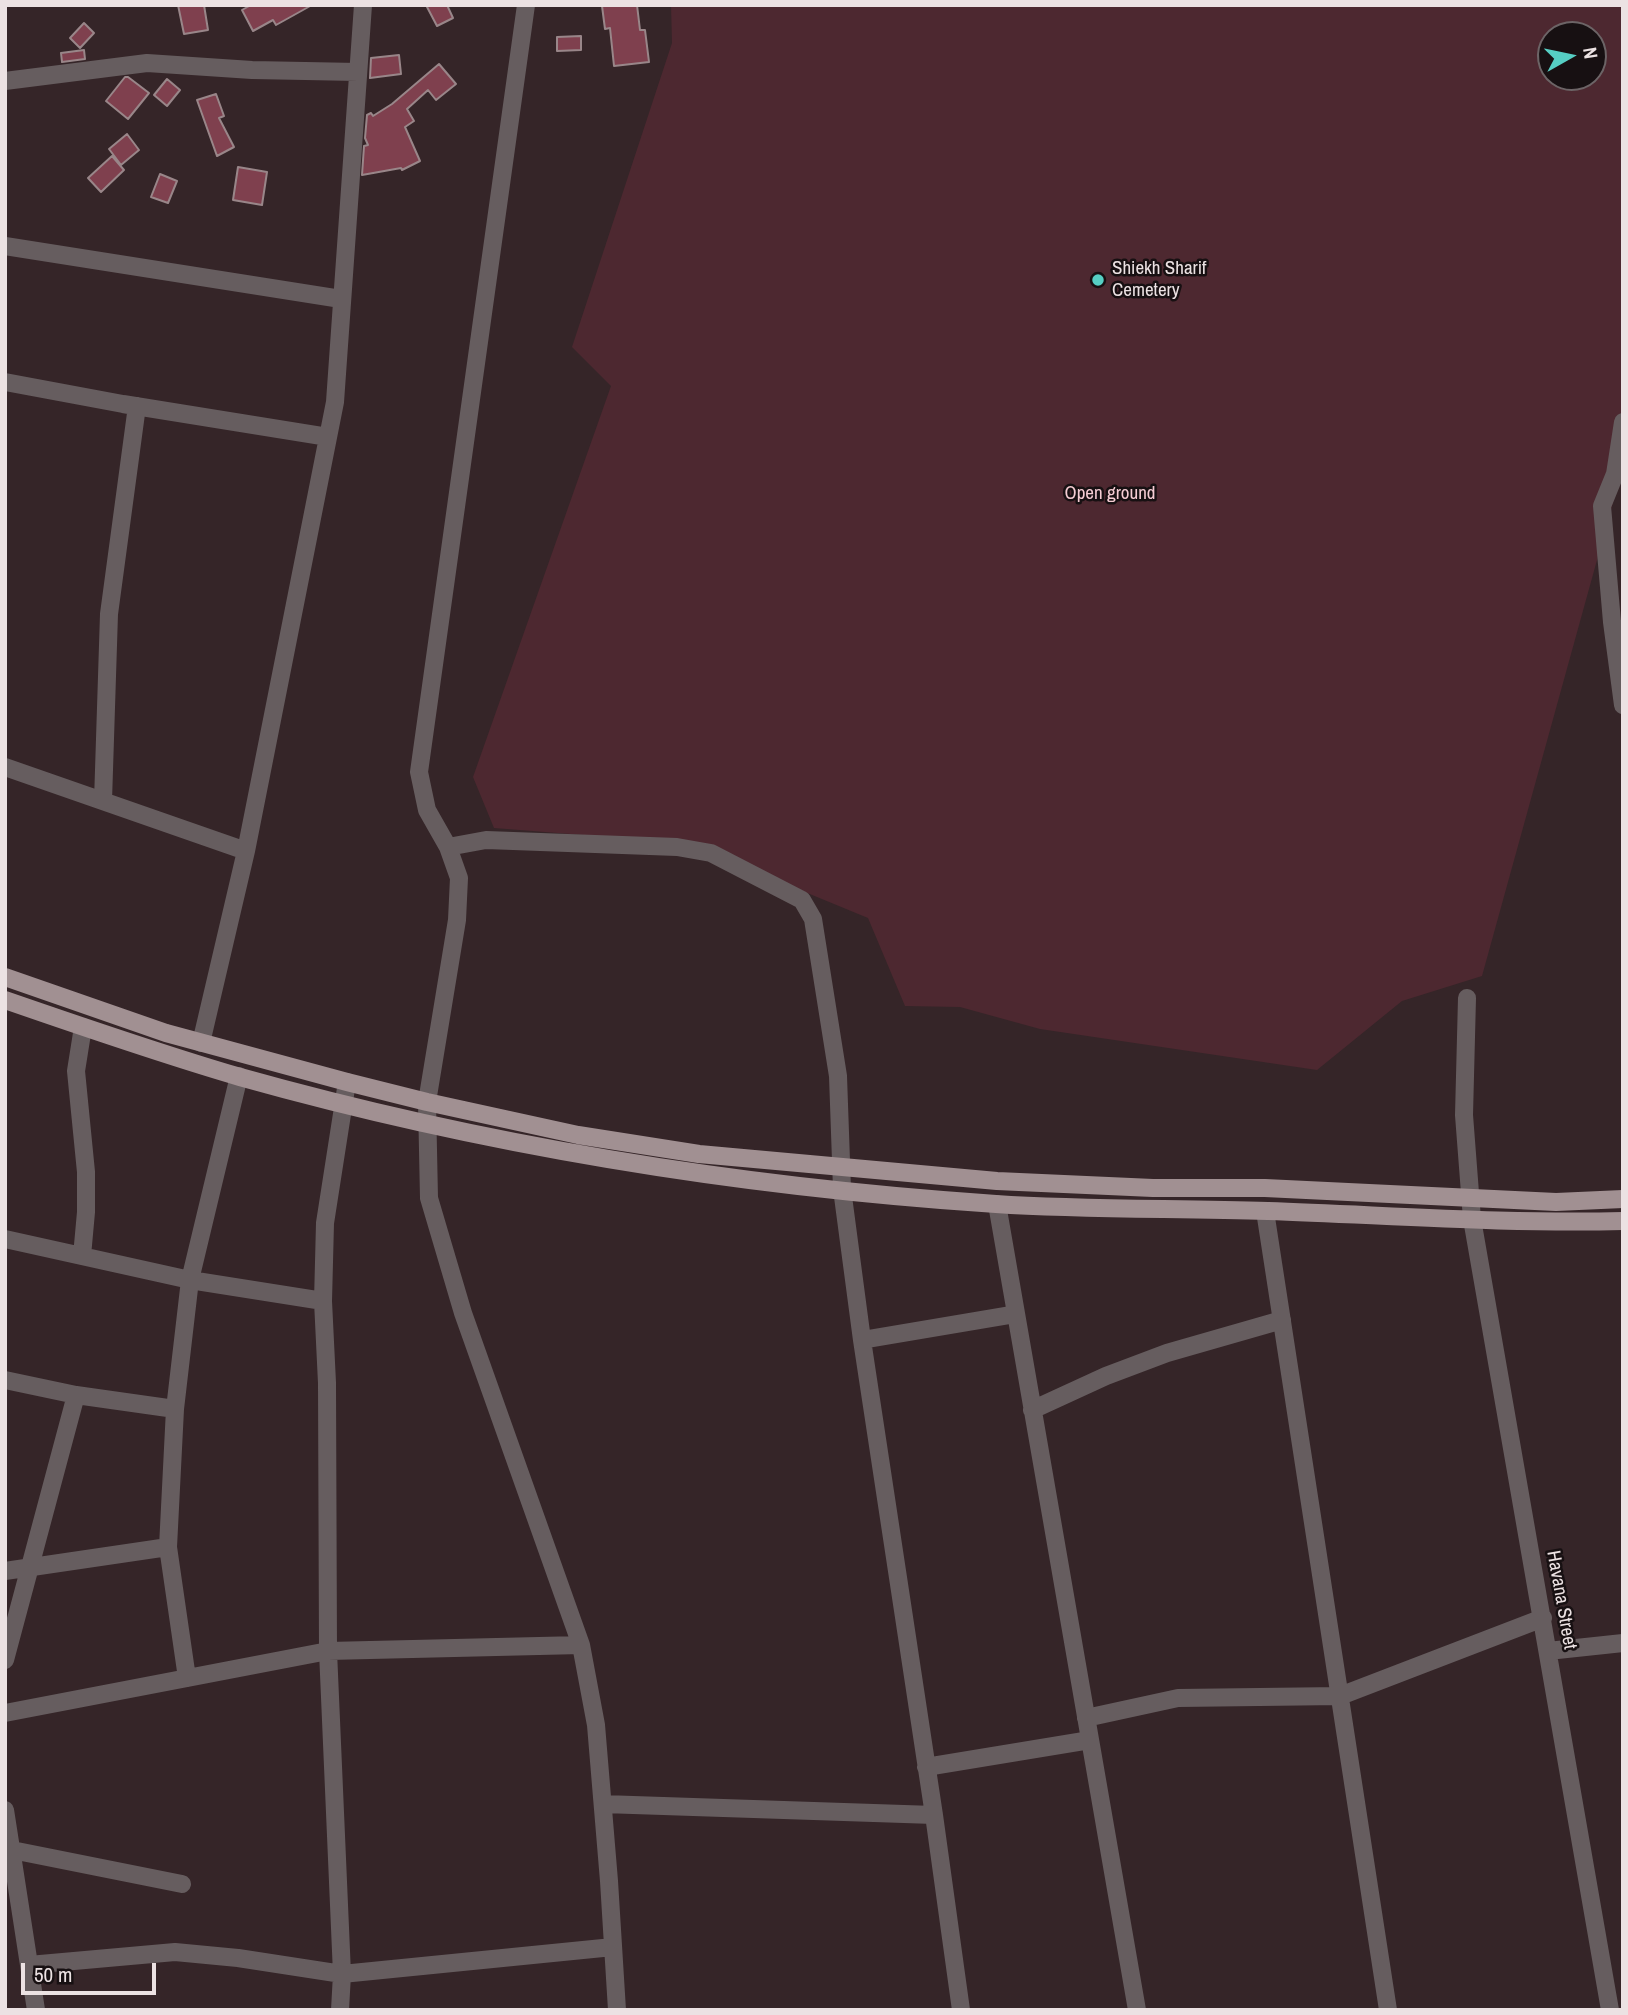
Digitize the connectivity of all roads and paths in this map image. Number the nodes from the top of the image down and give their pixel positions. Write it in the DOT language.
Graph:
graph roads {
  1 [pos="363,5"];
  2 [pos="526,5"];
  3 [pos="358,72"];
  4 [pos="5,81"];
  5 [pos="5,246"];
  6 [pos="341,299"];
  7 [pos="5,382"];
  8 [pos="137,406"];
  9 [pos="1623,422"];
  10 [pos="328,437"];
  11 [pos="1623,705"];
  12 [pos="5,766"];
  13 [pos="103,801"];
  14 [pos="448,847"];
  15 [pos="246,851"];
  16 [pos="5,977"];
  17 [pos="1467,998"];
  18 [pos="5,1000"];
  19 [pos="83,1027"];
  20 [pos="201,1043"];
  21 [pos="239,1076"];
  22 [pos="347,1082"];
  23 [pos="427,1102"];
  24 [pos="344,1104"];
  25 [pos="427,1124"];
  26 [pos="841,1167"];
  27 [pos="842,1189"];
  28 [pos="1470,1198"];
  29 [pos="1623,1199"];
  30 [pos="997,1204"];
  31 [pos="1265,1211"];
  32 [pos="1472,1219"];
  33 [pos="1623,1221"];
  34 [pos="5,1239"];
  35 [pos="82,1256"];
  36 [pos="190,1280"];
  37 [pos="323,1301"];
  38 [pos="1016,1314"];
  39 [pos="1282,1320"];
  40 [pos="862,1340"];
  41 [pos="5,1380"];
  42 [pos="76,1395"];
  43 [pos="175,1409"];
  44 [pos="1032,1410"];
  45 [pos="168,1547"];
  46 [pos="30,1568"];
  47 [pos="5,1571"];
  48 [pos="1543,1618"];
  49 [pos="1623,1643"];
  50 [pos="581,1644"];
  51 [pos="328,1651"];
  52 [pos="1548,1651"];
  53 [pos="5,1660"];
  54 [pos="187,1678"];
  55 [pos="1340,1696"];
  56 [pos="5,1713"];
  57 [pos="1086,1718"];
  58 [pos="1090,1740"];
  59 [pos="926,1767"];
  60 [pos="603,1804"];
  61 [pos="5,1810"];
  62 [pos="934,1815"];
  63 [pos="10,1860"];
  64 [pos="182,1884"];
  65 [pos="613,1947"];
  66 [pos="29,1965"];
  67 [pos="342,1974"];
  68 [pos="36,2010"];
  69 [pos="340,2010"];
  70 [pos="617,2010"];
  71 [pos="961,2010"];
  72 [pos="1137,2010"];
  73 [pos="1388,2010"];
  74 [pos="1610,2010"];
  1 -- 3 [label="street"];
  2 -- 14 [label="street"];
  3 -- 4 [label="street"];
  3 -- 6 [label="street"];
  5 -- 6 [label="street"];
  6 -- 10 [label="street"];
  7 -- 8 [label="street"];
  8 -- 10 [label="street"];
  8 -- 13 [label="street"];
  9 -- 11 [label="street"];
  10 -- 15 [label="street"];
  12 -- 13 [label="street"];
  13 -- 15 [label="street"];
  14 -- 23 [label="street"];
  14 -- 26 [label="street"];
  15 -- 20 [label="street"];
  16 -- 20 [label="main road"];
  17 -- 28 [label="street, Havana Street"];
  18 -- 19 [label="main road"];
  19 -- 21 [label="main road"];
  19 -- 35 [label="street"];
  20 -- 22 [label="main road"];
  21 -- 24 [label="main road"];
  21 -- 36 [label="street"];
  22 -- 23 [label="main road"];
  22 -- 24 [label="street"];
  23 -- 25 [label="street"];
  23 -- 26 [label="main road"];
  24 -- 25 [label="main road"];
  24 -- 37 [label="street"];
  25 -- 27 [label="main road"];
  25 -- 50 [label="street"];
  26 -- 27 [label="street"];
  26 -- 28 [label="main road"];
  27 -- 30 [label="main road"];
  27 -- 40 [label="street"];
  28 -- 29 [label="main road"];
  28 -- 32 [label="street, Havana Street"];
  30 -- 31 [label="main road"];
  30 -- 38 [label="street"];
  31 -- 32 [label="main road"];
  31 -- 39 [label="street"];
  32 -- 33 [label="main road"];
  32 -- 48 [label="street, Havana Street"];
  34 -- 35 [label="street"];
  35 -- 36 [label="street"];
  36 -- 37 [label="street"];
  36 -- 43 [label="street"];
  37 -- 51 [label="street"];
  38 -- 40 [label="street"];
  38 -- 44 [label="street"];
  39 -- 44 [label="street"];
  39 -- 55 [label="street"];
  40 -- 59 [label="street"];
  41 -- 42 [label="street"];
  42 -- 43 [label="street"];
  42 -- 46 [label="street"];
  43 -- 45 [label="street"];
  44 -- 57 [label="street"];
  45 -- 46 [label="street"];
  45 -- 54 [label="street"];
  46 -- 47 [label="street"];
  46 -- 53 [label="street"];
  48 -- 52 [label="street, Havana Street"];
  48 -- 55 [label="street"];
  49 -- 52 [label="street"];
  50 -- 51 [label="street"];
  50 -- 60 [label="street"];
  51 -- 54 [label="street"];
  51 -- 67 [label="street"];
  52 -- 74 [label="street, Havana Street"];
  54 -- 56 [label="street"];
  55 -- 57 [label="street"];
  55 -- 73 [label="street"];
  57 -- 58 [label="street"];
  58 -- 59 [label="street"];
  58 -- 72 [label="street"];
  59 -- 62 [label="street"];
  60 -- 62 [label="street"];
  60 -- 65 [label="street"];
  61 -- 63 [label="street"];
  62 -- 71 [label="street"];
  63 -- 64 [label="street"];
  63 -- 66 [label="street"];
  65 -- 67 [label="street"];
  65 -- 70 [label="street"];
  66 -- 67 [label="street"];
  66 -- 68 [label="street"];
  67 -- 69 [label="street"];
}
